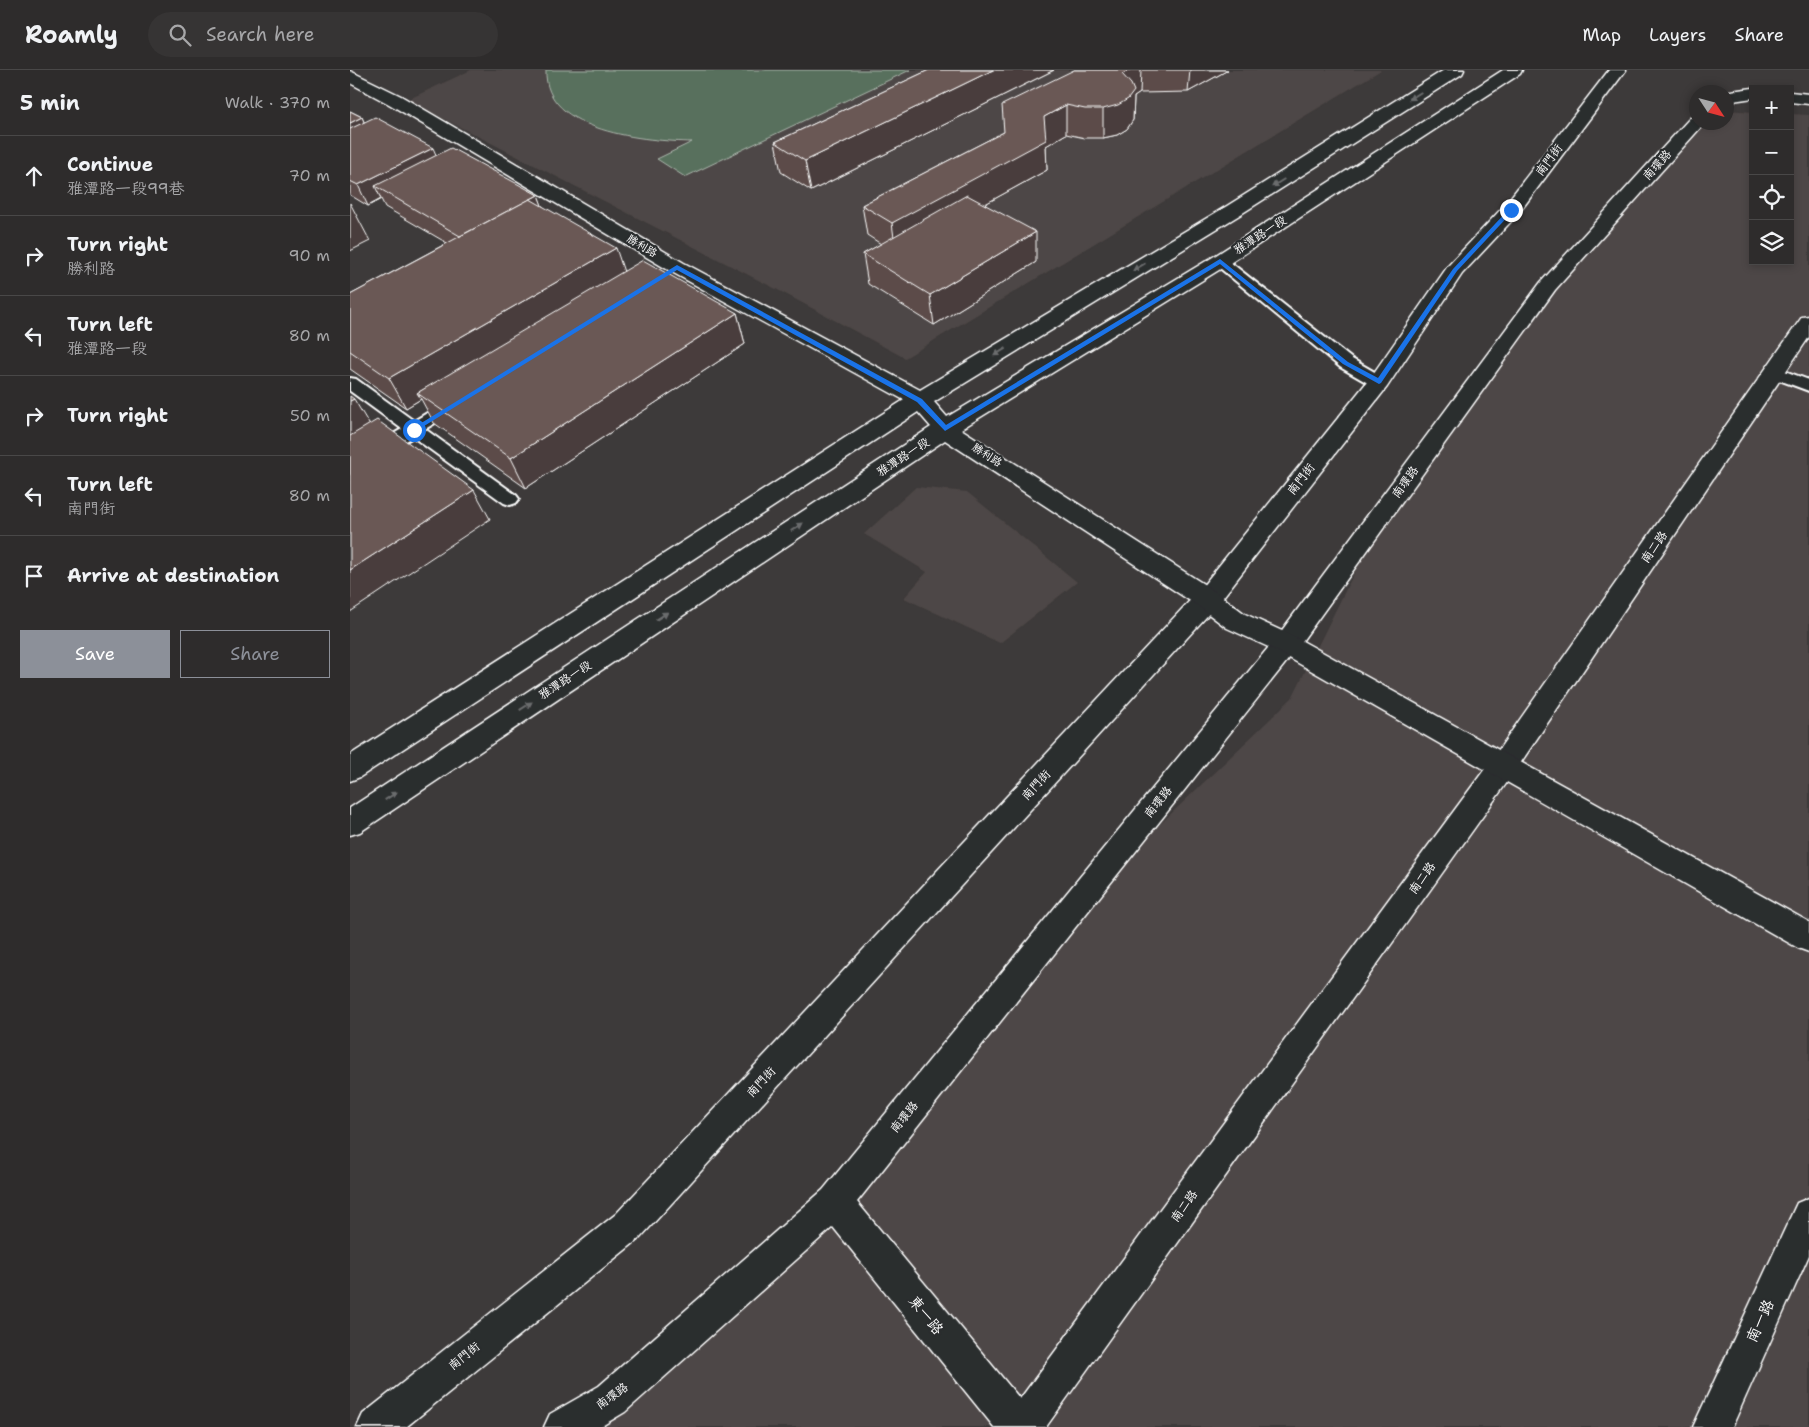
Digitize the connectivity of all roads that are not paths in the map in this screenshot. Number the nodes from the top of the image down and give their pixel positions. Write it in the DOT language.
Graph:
graph roads {
  1 [pos="1456,70"];
  2 [pos="1514,70"];
  3 [pos="1618,70"];
  4 [pos="350,76"];
  5 [pos="1749,94"];
  6 [pos="1734,96"];
  7 [pos="1794,97"];
  8 [pos="1809,99"];
  9 [pos="1689,130"];
  10 [pos="1220,261"];
  11 [pos="1809,322"];
  12 [pos="1774,372"];
  13 [pos="1379,382"];
  14 [pos="350,383"];
  15 [pos="1809,386"];
  16 [pos="465,398"];
  17 [pos="920,400"];
  18 [pos="945,429"];
  19 [pos="414,430"];
  20 [pos="350,467"];
  21 [pos="510,500"];
  22 [pos="1207,599"];
  23 [pos="1286,644"];
  24 [pos="1503,766"];
  25 [pos="350,769"];
  26 [pos="350,823"];
  27 [pos="1809,938"];
  28 [pos="835,1202"];
  29 [pos="1809,1214"];
  30 [pos="376,1427"];
  31 [pos="563,1427"];
  32 [pos="1018,1427"];
  33 [pos="1023,1427"];
  34 [pos="1712,1427"];
  1 -- 17 [label="street, one-way"];
  2 -- 10 [label="street, 雅潭路一段"];
  3 -- 13 [label="street, 南門街"];
  4 -- 17 [label="street, 勝利路"];
  5 -- 6 [label="street"];
  7 -- 8 [label="street"];
  9 -- 23 [label="street, 南環路"];
  10 -- 13 [label="lane"];
  10 -- 18 [label="street, 雅潭路一段"];
  11 -- 12 [label="street, 南二路"];
  12 -- 15 [label="lane"];
  12 -- 24 [label="street, 南二路"];
  13 -- 22 [label="street, 南門街"];
  14 -- 19 [label="lane"];
  16 -- 19 [label="lane"];
  17 -- 18 [label="street, 勝利路"];
  17 -- 25 [label="street"];
  18 -- 22 [label="street, 勝利路"];
  26 -- 18 [label="street, 雅潭路一段, one-way"];
  19 -- 20 [label="lane"];
  19 -- 21 [label="lane"];
  22 -- 23 [label="street, 勝利路"];
  22 -- 30 [label="street, 南門街"];
  23 -- 24 [label="street, 勝利路"];
  23 -- 28 [label="street, 南環路"];
  24 -- 27 [label="street, 勝利路"];
  24 -- 33 [label="street, 南二路"];
  28 -- 31 [label="street, 南環路"];
  28 -- 32 [label="street, 東一路"];
  29 -- 34 [label="street, 南一路"];
}
